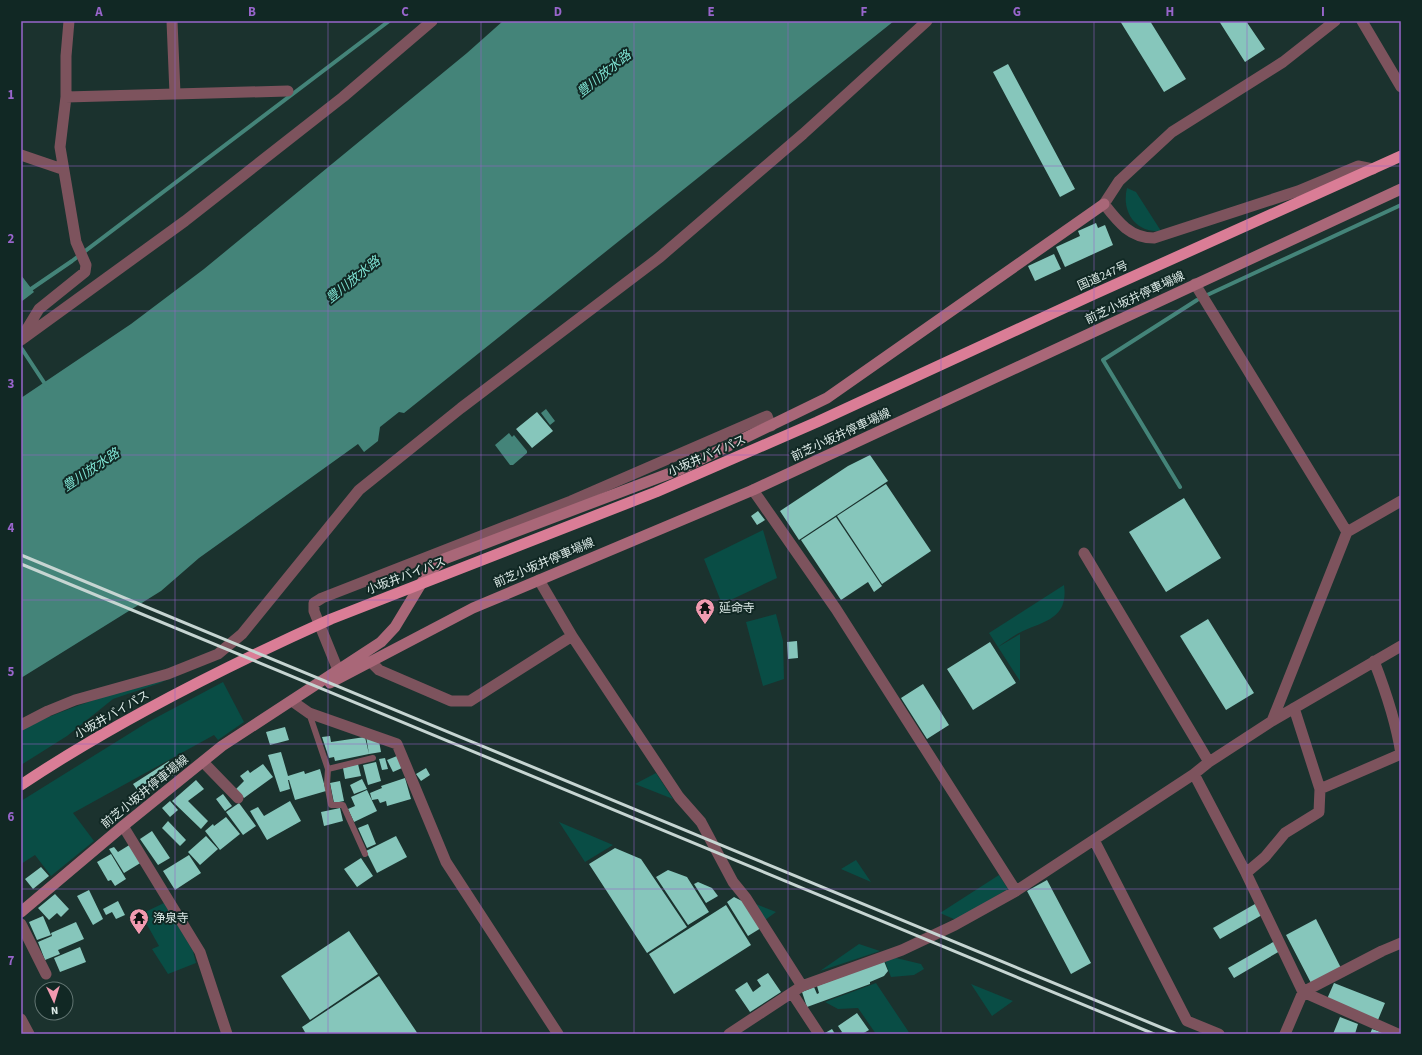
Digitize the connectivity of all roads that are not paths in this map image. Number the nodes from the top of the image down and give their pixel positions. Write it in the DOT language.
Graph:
graph roads {
  1 [pos="69,21"];
  2 [pos="172,21"];
  3 [pos="432,21"];
  4 [pos="927,21"];
  5 [pos="1335,21"];
  6 [pos="1362,21"];
  7 [pos="1401,87"];
  8 [pos="288,92"];
  9 [pos="175,94"];
  10 [pos="66,97"];
  11 [pos="21,155"];
  12 [pos="1401,156"];
  13 [pos="62,169"];
  14 [pos="1373,169"];
  15 [pos="1401,189"];
  16 [pos="1104,204"];
  17 [pos="1195,284"];
  18 [pos="21,340"];
  19 [pos="816,422"];
  20 [pos="771,426"];
  21 [pos="753,490"];
  22 [pos="1400,503"];
  23 [pos="1347,532"];
  24 [pos="1084,553"];
  25 [pos="539,580"];
  26 [pos="572,636"];
  27 [pos="1401,646"];
  28 [pos="1374,660"];
  29 [pos="371,662"];
  30 [pos="338,670"];
  31 [pos="292,701"];
  32 [pos="1294,708"];
  33 [pos="309,713"];
  34 [pos="1272,721"];
  35 [pos="21,725"];
  36 [pos="1401,754"];
  37 [pos="373,758"];
  38 [pos="203,762"];
  39 [pos="1209,762"];
  40 [pos="328,769"];
  41 [pos="1194,774"];
  42 [pos="21,785"];
  43 [pos="1320,789"];
  44 [pos="238,798"];
  45 [pos="123,826"];
  46 [pos="1094,840"];
  47 [pos="365,854"];
  48 [pos="1246,874"];
  49 [pos="1016,891"];
  50 [pos="21,912"];
  51 [pos="21,924"];
  52 [pos="1401,943"];
  53 [pos="46,974"];
  54 [pos="802,986"];
  55 [pos="1303,992"];
  56 [pos="792,994"];
  57 [pos="21,1019"];
  58 [pos="29,1034"];
  59 [pos="227,1034"];
  60 [pos="558,1034"];
  61 [pos="729,1034"];
  62 [pos="819,1034"];
  63 [pos="1219,1034"];
  64 [pos="1285,1034"];
  65 [pos="1398,1034"];
  1 -- 10 [label="street"];
  2 -- 9 [label="street"];
  3 -- 18 [label="street"];
  4 -- 35 [label="street"];
  5 -- 16 [label="street"];
  6 -- 7 [label="street"];
  8 -- 9 [label="street"];
  9 -- 10 [label="street"];
  10 -- 13 [label="street"];
  11 -- 13 [label="street"];
  12 -- 14 [label="highway, 国道247号"];
  13 -- 18 [label="street"];
  14 -- 16 [label="street"];
  14 -- 19 [label="highway, 国道247号"];
  15 -- 17 [label="main road, 前芝小坂井停車場線"];
  16 -- 20 [label="main road, 前芝小坂井停車場線"];
  17 -- 21 [label="main road, 前芝小坂井停車場線"];
  17 -- 23 [label="street"];
  19 -- 42 [label="highway, 小坂井バイパス"];
  20 -- 30 [label="main road, 前芝小坂井停車場線"];
  20 -- 30 [label="street"];
  21 -- 25 [label="main road, 前芝小坂井停車場線"];
  21 -- 49 [label="street"];
  22 -- 23 [label="street"];
  23 -- 34 [label="street"];
  24 -- 39 [label="street"];
  25 -- 26 [label="street"];
  25 -- 29 [label="main road, 前芝小坂井停車場線"];
  26 -- 29 [label="street"];
  26 -- 54 [label="street"];
  27 -- 28 [label="street"];
  28 -- 32 [label="street"];
  28 -- 36 [label="street"];
  29 -- 31 [label="main road, 前芝小坂井停車場線"];
  30 -- 31 [label="main road, 前芝小坂井停車場線"];
  31 -- 33 [label="street"];
  31 -- 38 [label="main road, 前芝小坂井停車場線"];
  32 -- 34 [label="street"];
  32 -- 43 [label="street"];
  33 -- 40 [label="lane"];
  33 -- 60 [label="street"];
  34 -- 39 [label="street"];
  36 -- 43 [label="street"];
  37 -- 40 [label="lane"];
  38 -- 44 [label="street"];
  38 -- 45 [label="main road, 前芝小坂井停車場線"];
  39 -- 41 [label="street"];
  40 -- 47 [label="lane"];
  41 -- 46 [label="street"];
  41 -- 48 [label="street"];
  43 -- 48 [label="street"];
  45 -- 50 [label="main road, 前芝小坂井停車場線"];
  45 -- 59 [label="street"];
  46 -- 49 [label="street"];
  46 -- 63 [label="street"];
  48 -- 55 [label="street"];
  49 -- 54 [label="street"];
  51 -- 53 [label="street"];
  52 -- 55 [label="street"];
  54 -- 56 [label="street"];
  55 -- 64 [label="street"];
  55 -- 65 [label="street"];
  56 -- 61 [label="street"];
  56 -- 62 [label="street"];
  57 -- 58 [label="street"];
}
